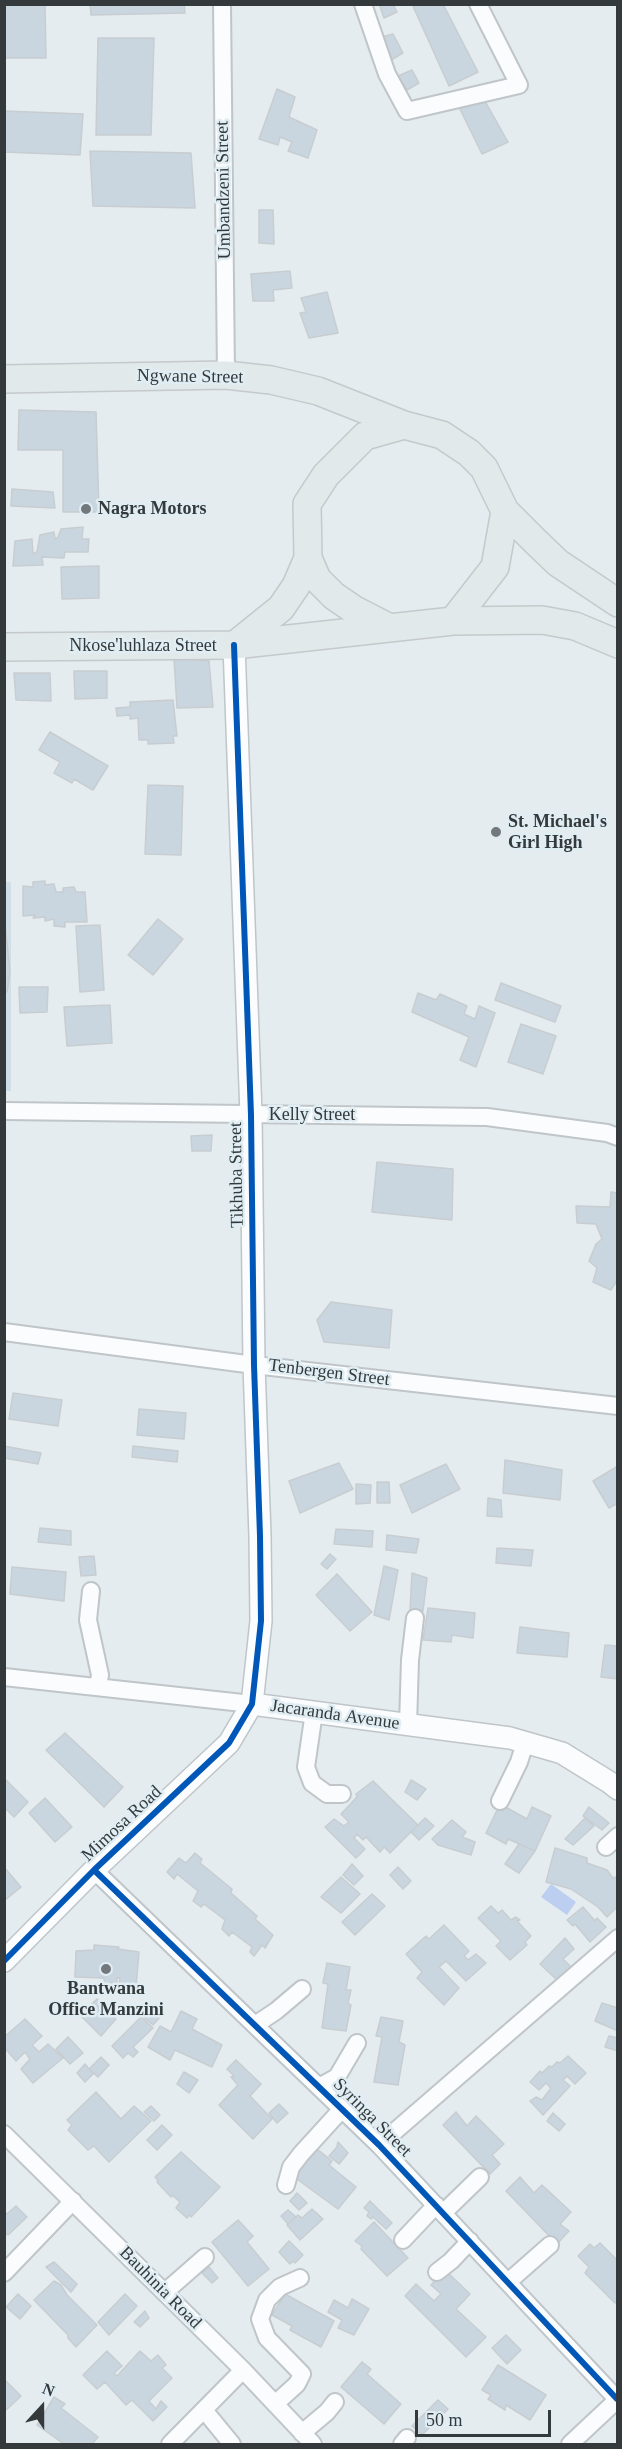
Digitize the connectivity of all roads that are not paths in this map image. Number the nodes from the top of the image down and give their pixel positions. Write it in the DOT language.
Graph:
graph roads {
  1 [pos="222,4"];
  2 [pos="363,4"];
  3 [pos="478,4"];
  4 [pos="226,375"];
  5 [pos="4,379"];
  6 [pos="404,425"];
  7 [pos="505,511"];
  8 [pos="308,558"];
  9 [pos="618,603"];
  10 [pos="453,621"];
  11 [pos="388,627"];
  12 [pos="618,644"];
  13 [pos="234,645"];
  14 [pos="4,647"];
  15 [pos="4,1111"];
  16 [pos="251,1115"];
  17 [pos="618,1137"];
  18 [pos="4,1332"];
  19 [pos="254,1365"];
  20 [pos="618,1406"];
  21 [pos="90,1592"];
  22 [pos="415,1618"];
  23 [pos="4,1677"];
  24 [pos="98,1687"];
  25 [pos="252,1704"];
  26 [pos="314,1712"];
  27 [pos="408,1725"];
  28 [pos="525,1743"];
  29 [pos="618,1790"];
  30 [pos="342,1794"];
  31 [pos="500,1801"];
  32 [pos="94,1870"];
  33 [pos="618,1938"];
  34 [pos="4,1960"];
  35 [pos="302,1989"];
  36 [pos="255,2025"];
  37 [pos="357,2043"];
  38 [pos="319,2087"];
  39 [pos="342,2109"];
  40 [pos="4,2134"];
  41 [pos="379,2145"];
  42 [pos="480,2177"];
  43 [pos="286,2185"];
  44 [pos="73,2201"];
  45 [pos="439,2209"];
  46 [pos="403,2240"];
  47 [pos="470,2241"];
  48 [pos="550,2245"];
  49 [pos="205,2257"];
  50 [pos="437,2272"];
  51 [pos="4,2273"];
  52 [pos="300,2278"];
  53 [pos="508,2282"];
  54 [pos="165,2292"];
  55 [pos="243,2370"];
  56 [pos="617,2399"];
  57 [pos="334,2402"];
  58 [pos="275,2404"];
  59 [pos="204,2410"];
  60 [pos="308,2439"];
  61 [pos="170,2445"];
  62 [pos="232,2445"];
  63 [pos="570,2445"];
  1 -- 4 [label="street, Umbandzeni Street"];
  2 -- 3 [label="street"];
  4 -- 5 [label="main road, Ngwane Street"];
  4 -- 6 [label="main road, Ngwane Street"];
  6 -- 7 [label="main road"];
  6 -- 8 [label="main road"];
  7 -- 9 [label="main road"];
  7 -- 10 [label="main road"];
  8 -- 11 [label="main road"];
  8 -- 13 [label="main road"];
  10 -- 11 [label="main road"];
  10 -- 12 [label="main road"];
  11 -- 13 [label="main road, Nkose'luhlaza Street"];
  13 -- 14 [label="main road, Nkose'luhlaza Street"];
  13 -- 16 [label="street, Tikhuba Street"];
  15 -- 16 [label="street, Kelly Street"];
  16 -- 17 [label="street, Kelly Street"];
  16 -- 19 [label="street, Tikhuba Street"];
  18 -- 19 [label="street, Tenbergen Street"];
  19 -- 20 [label="street, Tenbergen Street"];
  19 -- 25 [label="street, Tikhuba Street"];
  21 -- 24 [label="street"];
  22 -- 27 [label="street"];
  23 -- 24 [label="street, Jacaranda Avenue"];
  24 -- 25 [label="street, Jacaranda Avenue"];
  25 -- 26 [label="street, Jacaranda Avenue"];
  25 -- 32 [label="street, Mimosa Road"];
  26 -- 27 [label="street, Jacaranda Avenue"];
  26 -- 30 [label="street"];
  27 -- 28 [label="street, Jacaranda Avenue"];
  28 -- 29 [label="street, Jacaranda Avenue"];
  28 -- 31 [label="street"];
  32 -- 34 [label="street, Mimosa Road"];
  32 -- 36 [label="street, Syringa Street"];
  33 -- 41 [label="street"];
  35 -- 36 [label="street"];
  36 -- 38 [label="street, Syringa Street"];
  37 -- 38 [label="street"];
  38 -- 39 [label="street, Syringa Street"];
  39 -- 41 [label="street, Syringa Street"];
  39 -- 43 [label="street"];
  40 -- 44 [label="street, Bauhinia Road"];
  41 -- 45 [label="street, Syringa Street"];
  42 -- 45 [label="street"];
  44 -- 51 [label="street"];
  44 -- 54 [label="street, Bauhinia Road"];
  45 -- 46 [label="street"];
  45 -- 47 [label="street, Syringa Street"];
  47 -- 50 [label="street"];
  47 -- 53 [label="street, Syringa Street"];
  48 -- 53 [label="street"];
  49 -- 54 [label="street"];
  52 -- 58 [label="street"];
  53 -- 56 [label="street, Syringa Street"];
  54 -- 55 [label="street, Bauhinia Road"];
  55 -- 58 [label="street, Bauhinia Road"];
  55 -- 59 [label="street"];
  56 -- 63 [label="street"];
  57 -- 60 [label="street"];
  58 -- 60 [label="street, Bauhinia Road"];
  59 -- 61 [label="street"];
  59 -- 62 [label="street"];
}
